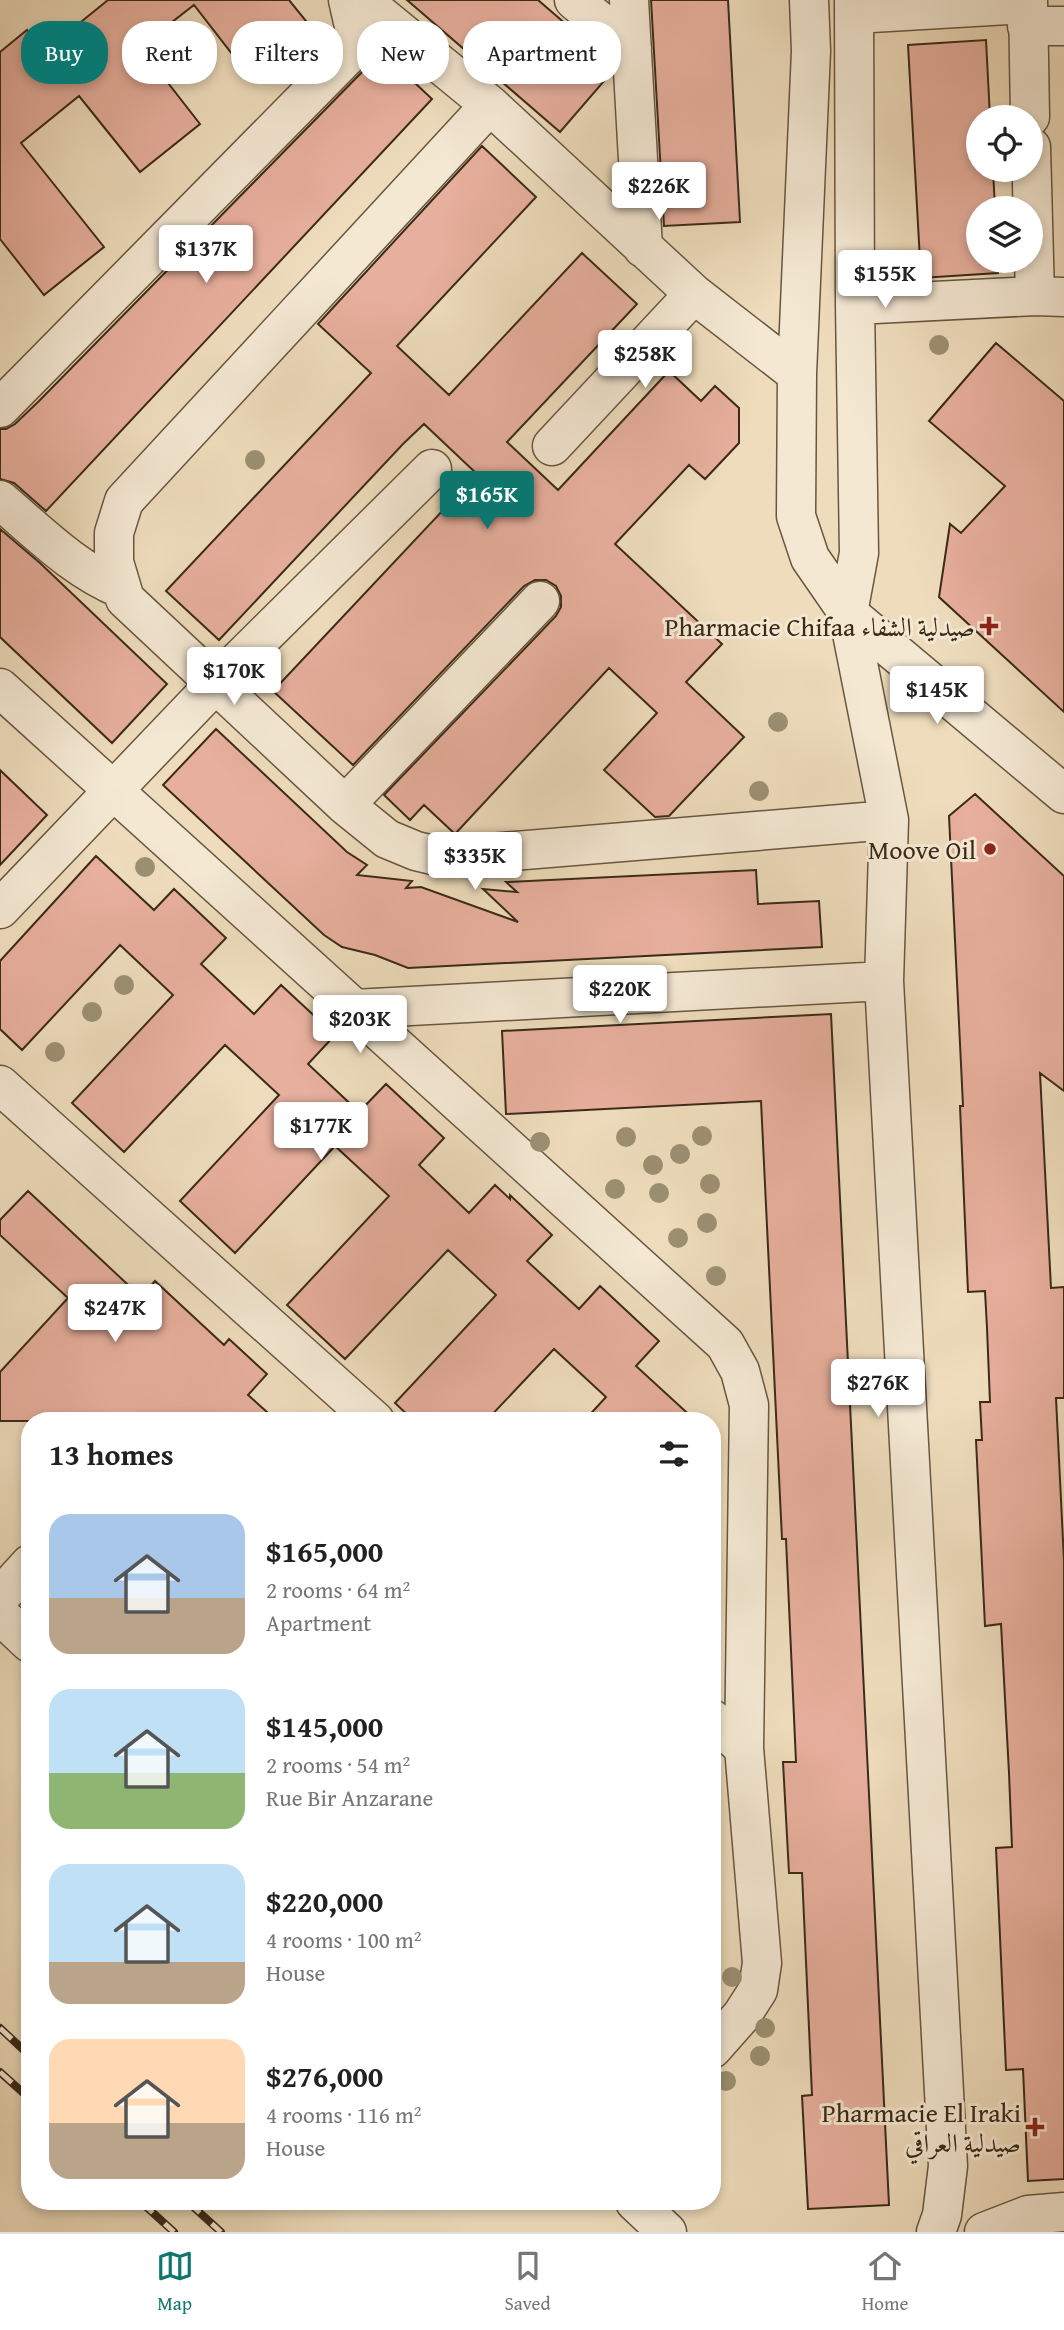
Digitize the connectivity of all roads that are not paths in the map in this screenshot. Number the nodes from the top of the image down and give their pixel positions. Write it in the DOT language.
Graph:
graph roads {
  1 [pos="348,0"];
  2 [pos="362,0"];
  3 [pos="574,0"];
  4 [pos="629,0"];
  5 [pos="809,0"];
  6 [pos="854,7"];
  7 [pos="1037,14"];
  8 [pos="632,48"];
  9 [pos="490,105"];
  10 [pos="1031,105"];
  11 [pos="1036,182"];
  12 [pos="643,248"];
  13 [pos="694,294"];
  14 [pos="1050,297"];
  15 [pos="855,305"];
  16 [pos="797,373"];
  17 [pos="0,408"];
  18 [pos="552,446"];
  19 [pos="432,469"];
  20 [pos="0,500"];
  21 [pos="122,589"];
  22 [pos="540,601"];
  23 [pos="848,613"];
  24 [pos="217,682"];
  25 [pos="0,688"];
  26 [pos="114,791"];
  27 [pos="1064,794"];
  28 [pos="345,804"];
  29 [pos="889,820"];
  30 [pos="0,909"];
  31 [pos="884,981"];
  32 [pos="354,1009"];
  33 [pos="0,1085"];
  34 [pos="365,1412"];
  35 [pos="21,1574"];
  36 [pos="0,1597"];
  37 [pos="0,1615"];
  38 [pos="21,1635"];
  39 [pos="721,1728"];
  40 [pos="744,1748"];
  41 [pos="721,2039"];
  42 [pos="644,2210"];
  43 [pos="1064,2212"];
  44 [pos="667,2232"];
  45 [pos="936,2232"];
  46 [pos="984,2232"];
  1 -- 17 [label="street"];
  2 -- 9 [label="street"];
  3 -- 8 [label="street"];
  4 -- 8 [label="street"];
  5 -- 16 [label="street"];
  6 -- 7 [label="street"];
  6 -- 15 [label="street"];
  7 -- 10 [label="street"];
  8 -- 12 [label="street"];
  9 -- 12 [label="street"];
  9 -- 21 [label="street"];
  11 -- 14 [label="street"];
  12 -- 13 [label="street"];
  13 -- 16 [label="street"];
  13 -- 18 [label="street"];
  14 -- 15 [label="street"];
  15 -- 23 [label="street"];
  16 -- 23 [label="street"];
  19 -- 24 [label="street"];
  20 -- 21 [label="street"];
  21 -- 24 [label="street"];
  22 -- 28 [label="street"];
  23 -- 27 [label="street"];
  23 -- 29 [label="street"];
  24 -- 26 [label="street"];
  24 -- 28 [label="street"];
  25 -- 26 [label="street"];
  26 -- 30 [label="street"];
  26 -- 32 [label="street"];
  28 -- 29 [label="street"];
  29 -- 31 [label="street"];
  31 -- 32 [label="street"];
  31 -- 45 [label="street"];
  32 -- 40 [label="street"];
  33 -- 34 [label="street"];
  35 -- 36 [label="street"];
  37 -- 38 [label="street"];
  39 -- 40 [label="street"];
  40 -- 41 [label="street"];
  42 -- 44 [label="street"];
  43 -- 46 [label="street"];
}
